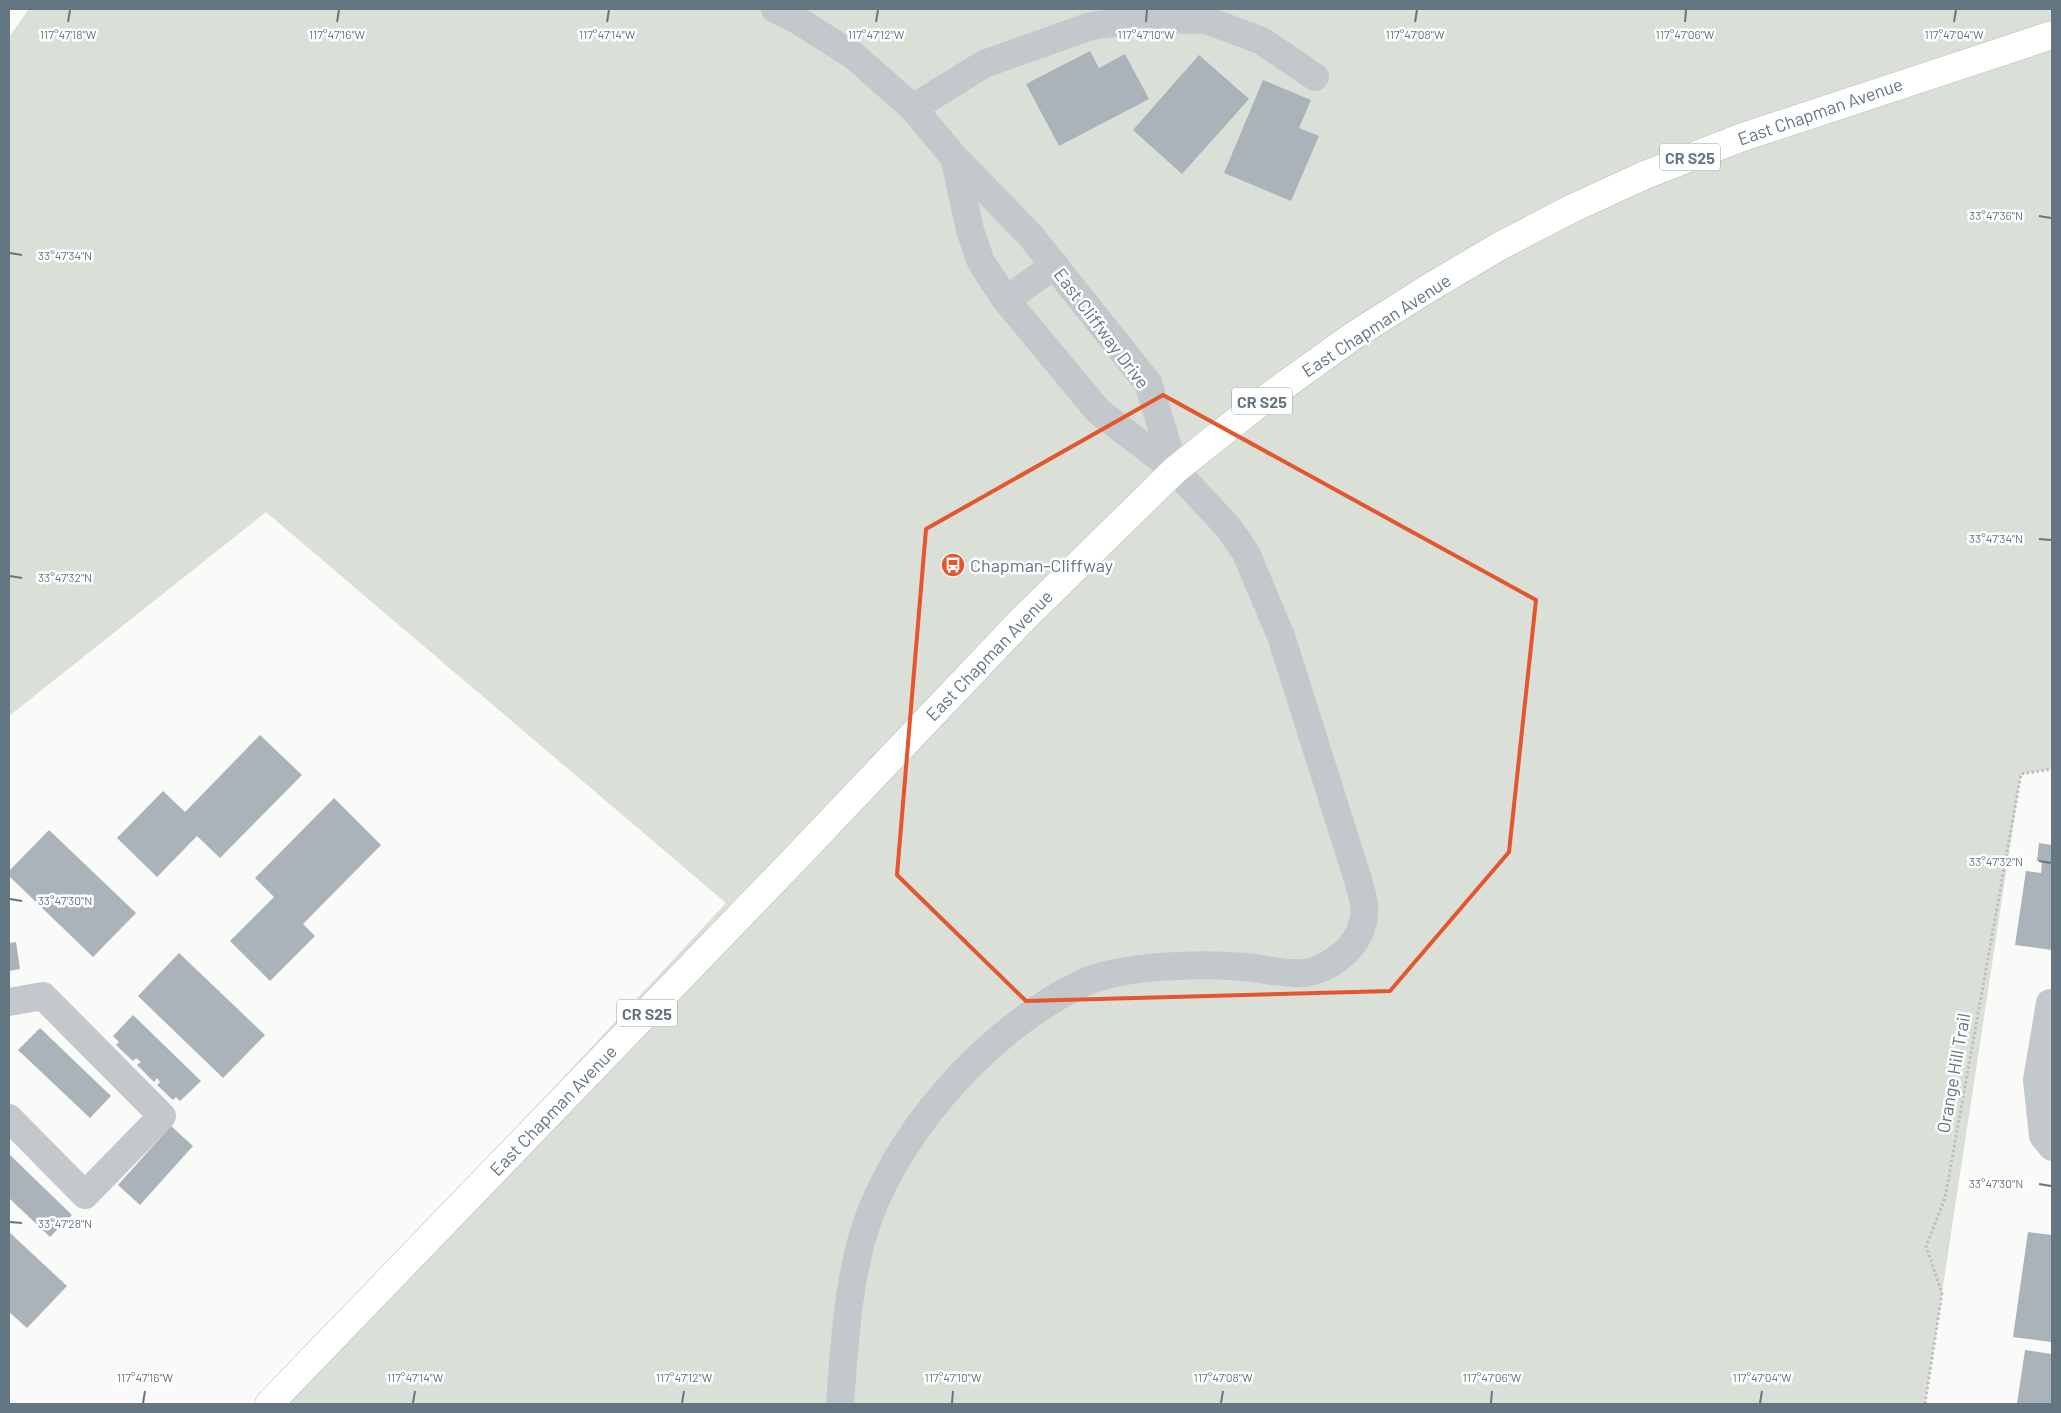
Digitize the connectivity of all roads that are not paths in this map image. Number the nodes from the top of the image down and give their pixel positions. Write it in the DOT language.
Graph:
graph roads {
  1 [pos="775,9"];
  2 [pos="2052,35"];
  3 [pos="1315,77"];
  4 [pos="913,108"];
  5 [pos="954,157"];
  6 [pos="1055,266"];
  7 [pos="1006,300"];
  8 [pos="1174,470"];
  9 [pos="9,1002"];
  10 [pos="2050,1003"];
  11 [pos="9,1118"];
  12 [pos="2052,1147"];
  13 [pos="269,1404"];
  14 [pos="840,1404"];
  1 -- 4 [label="street, East Cliffway Drive"];
  2 -- 8 [label="main road, East Chapman Avenue / CR S25"];
  3 -- 4 [label="street"];
  4 -- 5 [label="street, East Cliffway Drive"];
  5 -- 6 [label="street, East Cliffway Drive"];
  5 -- 7 [label="street, East Cliffway Drive"];
  6 -- 7 [label="street"];
  6 -- 8 [label="street, East Cliffway Drive"];
  7 -- 8 [label="street, East Cliffway Drive"];
  8 -- 13 [label="main road, East Chapman Avenue / CR S25"];
  8 -- 14 [label="street"];
  9 -- 11 [label="street"];
  10 -- 12 [label="street"];
}
